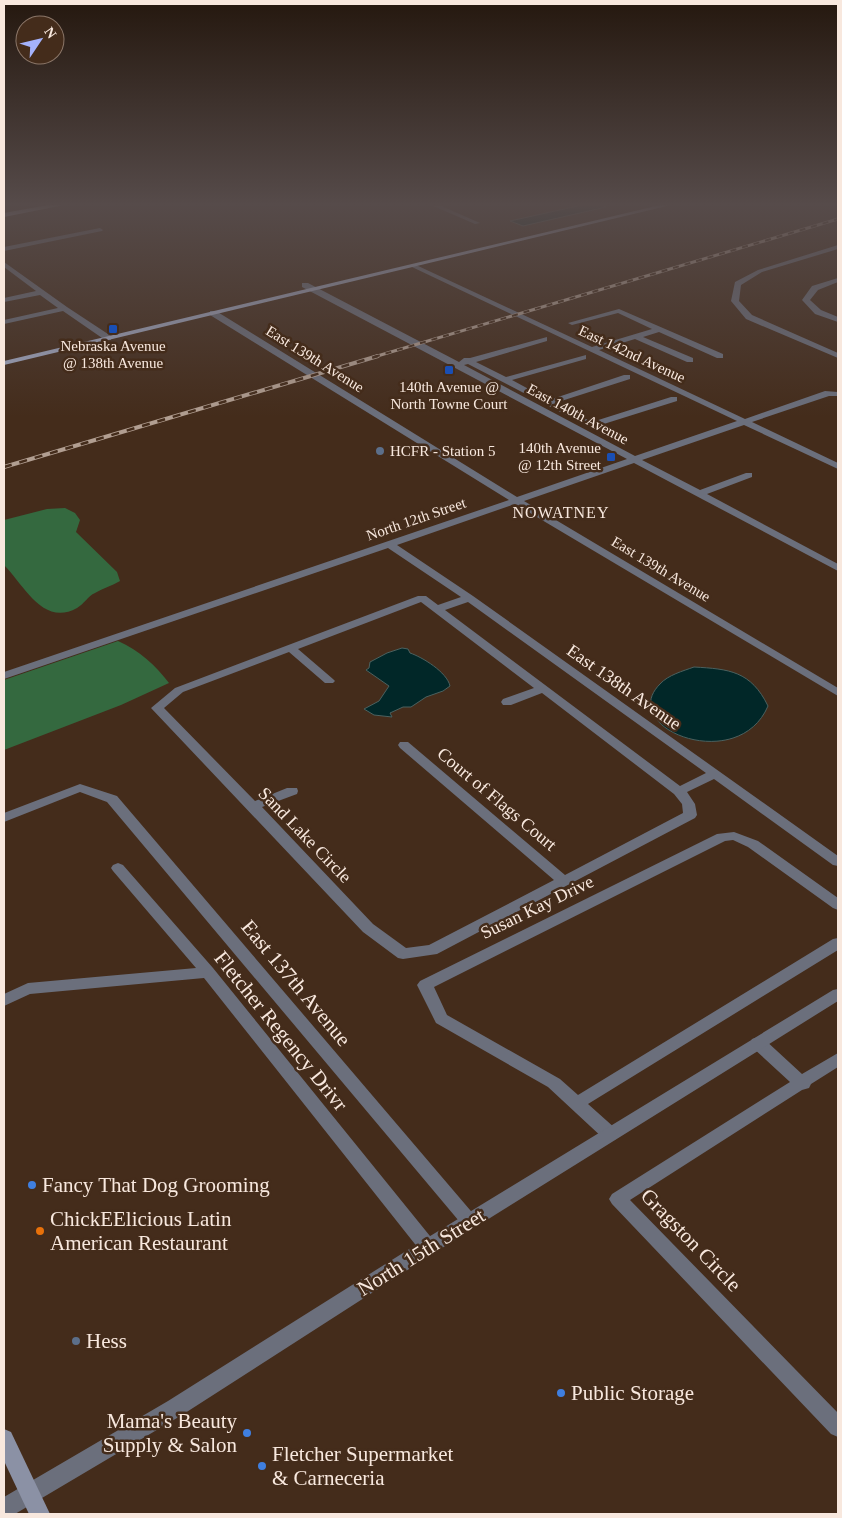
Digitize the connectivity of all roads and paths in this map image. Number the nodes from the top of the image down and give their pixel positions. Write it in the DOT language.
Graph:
graph roads {
  1 [pos="21,276"];
  2 [pos="344,276"];
  3 [pos="373,276"];
  4 [pos="435,276"];
  5 [pos="751,276"];
  6 [pos="838,280"];
  7 [pos="305,285"];
  8 [pos="292,288"];
  9 [pos="313,290"];
  10 [pos="42,292"];
  11 [pos="300,293"];
  12 [pos="4,300"];
  13 [pos="64,309"];
  14 [pos="213,313"];
  15 [pos="838,320"];
  16 [pos="4,322"];
  17 [pos="572,323"];
  18 [pos="659,329"];
  19 [pos="100,332"];
  20 [pos="635,336"];
  21 [pos="108,338"];
  22 [pos="544,339"];
  23 [pos="591,350"];
  24 [pos="720,356"];
  25 [pos="838,356"];
  26 [pos="4,357"];
  27 [pos="583,357"];
  28 [pos="690,360"];
  29 [pos="4,363"];
  30 [pos="464,363"];
  31 [pos="627,377"];
  32 [pos="505,380"];
  33 [pos="838,394"];
  34 [pos="674,399"];
  35 [pos="547,402"];
  36 [pos="744,422"];
  37 [pos="633,459"];
  38 [pos="838,466"];
  39 [pos="749,475"];
  40 [pos="698,494"];
  41 [pos="516,500"];
  42 [pos="389,544"];
  43 [pos="838,568"];
  44 [pos="469,598"];
  45 [pos="438,609"];
  46 [pos="291,648"];
  47 [pos="4,676"];
  48 [pos="329,681"];
  49 [pos="543,688"];
  50 [pos="838,693"];
  51 [pos="507,702"];
  52 [pos="404,745"];
  53 [pos="716,774"];
  54 [pos="292,791"];
  55 [pos="679,792"];
  56 [pos="253,806"];
  57 [pos="4,818"];
  58 [pos="838,862"];
  59 [pos="118,868"];
  60 [pos="565,882"];
  61 [pos="838,905"];
  62 [pos="838,943"];
  63 [pos="208,972"];
  64 [pos="838,994"];
  65 [pos="4,1000"];
  66 [pos="758,1043"];
  67 [pos="838,1059"];
  68 [pos="803,1084"];
  69 [pos="576,1104"];
  70 [pos="610,1134"];
  71 [pos="470,1222"];
  72 [pos="428,1247"];
  73 [pos="838,1427"];
  74 [pos="4,1439"];
  75 [pos="30,1492"];
  76 [pos="4,1508"];
  77 [pos="40,1514"];
  1 -- 10 [label="street"];
  2 -- 7 [label="main road"];
  3 -- 9 [label="main road"];
  4 -- 23 [label="street, East 142nd Avenue"];
  5 -- 25 [label="street"];
  6 -- 15 [label="street"];
  7 -- 8 [label="main road"];
  7 -- 9 [label="street, East 140th Avenue"];
  8 -- 11 [label="main road"];
  8 -- 19 [label="main road"];
  9 -- 11 [label="main road"];
  9 -- 30 [label="street, East 140th Avenue"];
  10 -- 12 [label="street"];
  10 -- 13 [label="street"];
  11 -- 14 [label="main road"];
  13 -- 16 [label="street"];
  13 -- 19 [label="street"];
  14 -- 21 [label="main road"];
  14 -- 41 [label="street, East 139th Avenue"];
  17 -- 18 [label="street"];
  18 -- 20 [label="street"];
  18 -- 24 [label="street"];
  19 -- 21 [label="street"];
  19 -- 26 [label="main road"];
  20 -- 23 [label="street"];
  20 -- 28 [label="street"];
  21 -- 29 [label="main road"];
  22 -- 30 [label="street"];
  23 -- 36 [label="street, East 142nd Avenue"];
  27 -- 32 [label="street"];
  30 -- 32 [label="street"];
  30 -- 37 [label="street, East 140th Avenue"];
  31 -- 35 [label="street"];
  32 -- 35 [label="street"];
  33 -- 36 [label="street, North 12th Street"];
  34 -- 35 [label="street"];
  36 -- 37 [label="street, North 12th Street"];
  36 -- 38 [label="street, East 142nd Avenue"];
  37 -- 40 [label="street, East 140th Avenue"];
  37 -- 41 [label="street, North 12th Street"];
  39 -- 40 [label="street"];
  40 -- 43 [label="street, East 140th Avenue"];
  41 -- 42 [label="street, North 12th Street"];
  41 -- 50 [label="street, East 139th Avenue"];
  42 -- 44 [label="street, East 138th Avenue"];
  42 -- 47 [label="street, North 12th Street"];
  44 -- 45 [label="street"];
  44 -- 53 [label="street, East 138th Avenue"];
  45 -- 46 [label="street, Sand Lake Circle"];
  45 -- 49 [label="street, Sand Lake Circle"];
  46 -- 48 [label="street"];
  46 -- 56 [label="street, Sand Lake Circle"];
  49 -- 51 [label="street"];
  49 -- 55 [label="street, Sand Lake Circle"];
  52 -- 60 [label="street, Court of Flags Court"];
  53 -- 55 [label="street"];
  53 -- 58 [label="street, East 138th Avenue"];
  54 -- 56 [label="street"];
  55 -- 60 [label="street, Sand Lake Circle"];
  56 -- 60 [label="street, Sand Lake Circle"];
  57 -- 71 [label="street, East 137th Avenue"];
  59 -- 63 [label="street, Fletcher Regency Drivr"];
  61 -- 69 [label="street, Susan Kay Drive"];
  62 -- 69 [label="street"];
  63 -- 65 [label="street"];
  63 -- 72 [label="street, Fletcher Regency Drivr"];
  64 -- 66 [label="street, North 15th Street"];
  66 -- 68 [label="street"];
  66 -- 70 [label="street, North 15th Street"];
  67 -- 68 [label="street, Gragston Circle"];
  68 -- 73 [label="street, Gragston Circle"];
  69 -- 70 [label="street, Susan Kay Drive"];
  70 -- 71 [label="street, North 15th Street"];
  71 -- 72 [label="street, North 15th Street"];
  72 -- 75 [label="street, North 15th Street"];
  74 -- 75 [label="main road"];
  75 -- 76 [label="street, North 15th Street"];
  75 -- 77 [label="main road"];
}
